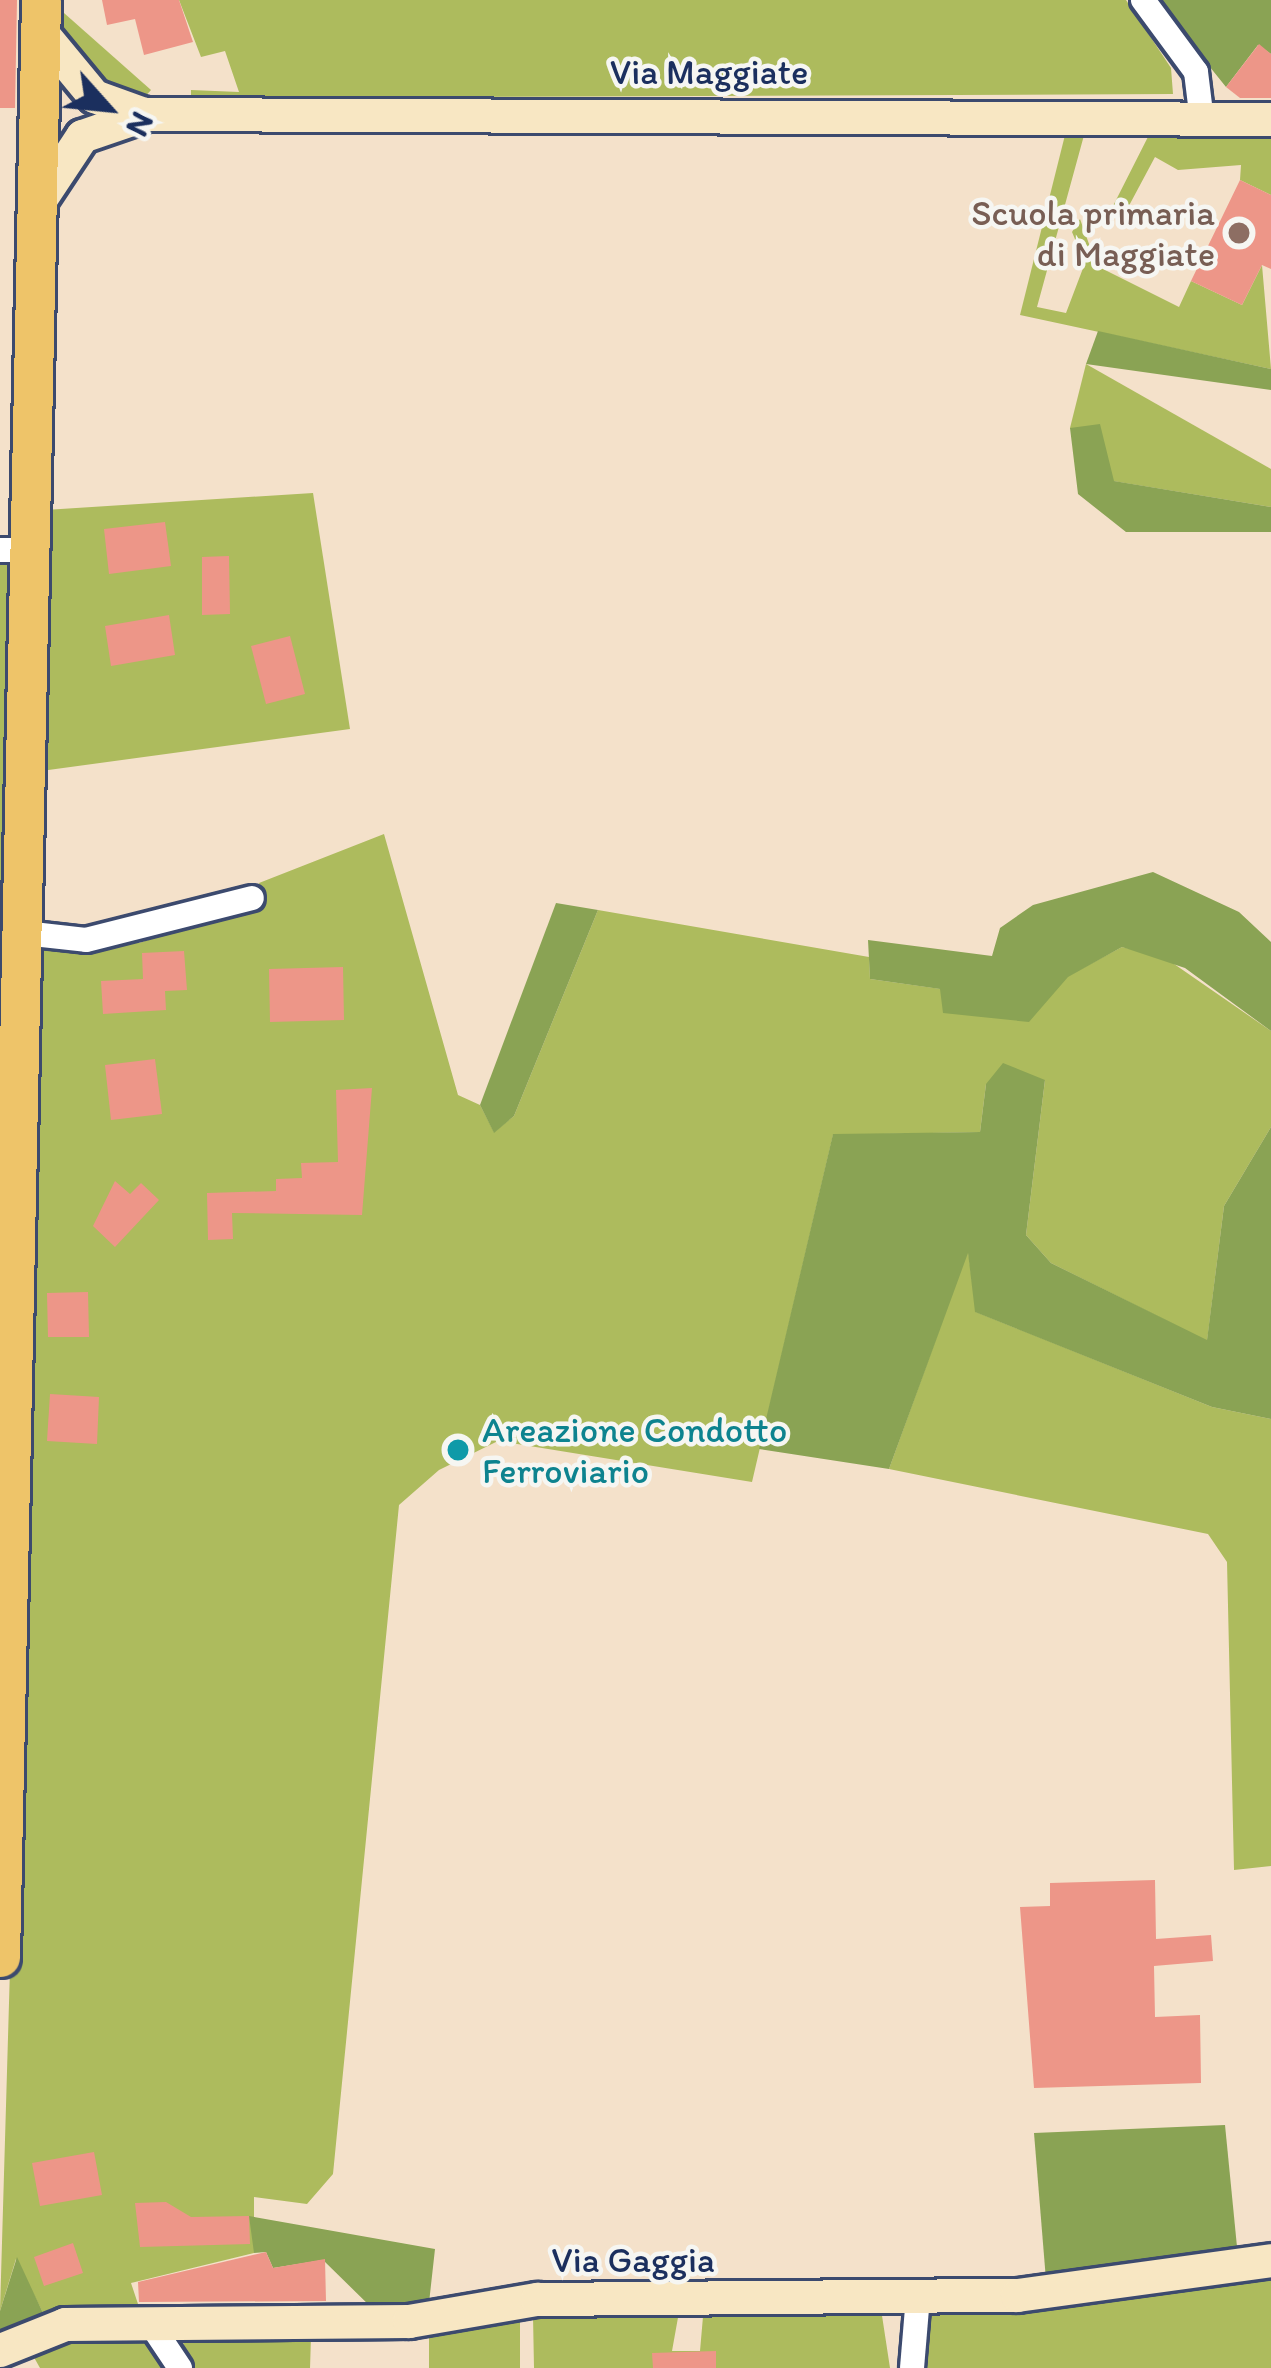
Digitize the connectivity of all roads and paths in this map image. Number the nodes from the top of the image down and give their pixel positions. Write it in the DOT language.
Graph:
graph roads {
  1 [pos="1143,0"];
  2 [pos="41,16"];
  3 [pos="94,96"];
  4 [pos="1202,110"];
  5 [pos="40,112"];
  6 [pos="146,114"];
  7 [pos="1271,119"];
  8 [pos="90,131"];
  9 [pos="39,201"];
  10 [pos="16,550"];
  11 [pos="251,898"];
  12 [pos="24,933"];
  13 [pos="0,1957"];
  14 [pos="1271,2260"];
  15 [pos="918,2297"];
  16 [pos="150,2323"];
  17 [pos="0,2350"];
  18 [pos="180,2368"];
  19 [pos="912,2368"];
  1 -- 4 [label="street"];
  2 -- 3 [label="street"];
  2 -- 5 [label="main road"];
  3 -- 5 [label="street"];
  3 -- 6 [label="street, Via Maggiate"];
  4 -- 6 [label="street, Via Maggiate"];
  4 -- 7 [label="street, Via Maggiate"];
  5 -- 8 [label="street"];
  5 -- 9 [label="main road"];
  6 -- 8 [label="street, Via Maggiate"];
  8 -- 9 [label="street"];
  9 -- 10 [label="main road"];
  10 -- 12 [label="main road"];
  11 -- 12 [label="street"];
  12 -- 13 [label="main road"];
  14 -- 15 [label="street, Via Gaggia"];
  15 -- 16 [label="street, Via Gaggia"];
  15 -- 19 [label="street"];
  16 -- 17 [label="street, Via Gaggia"];
  16 -- 18 [label="street"];
}
